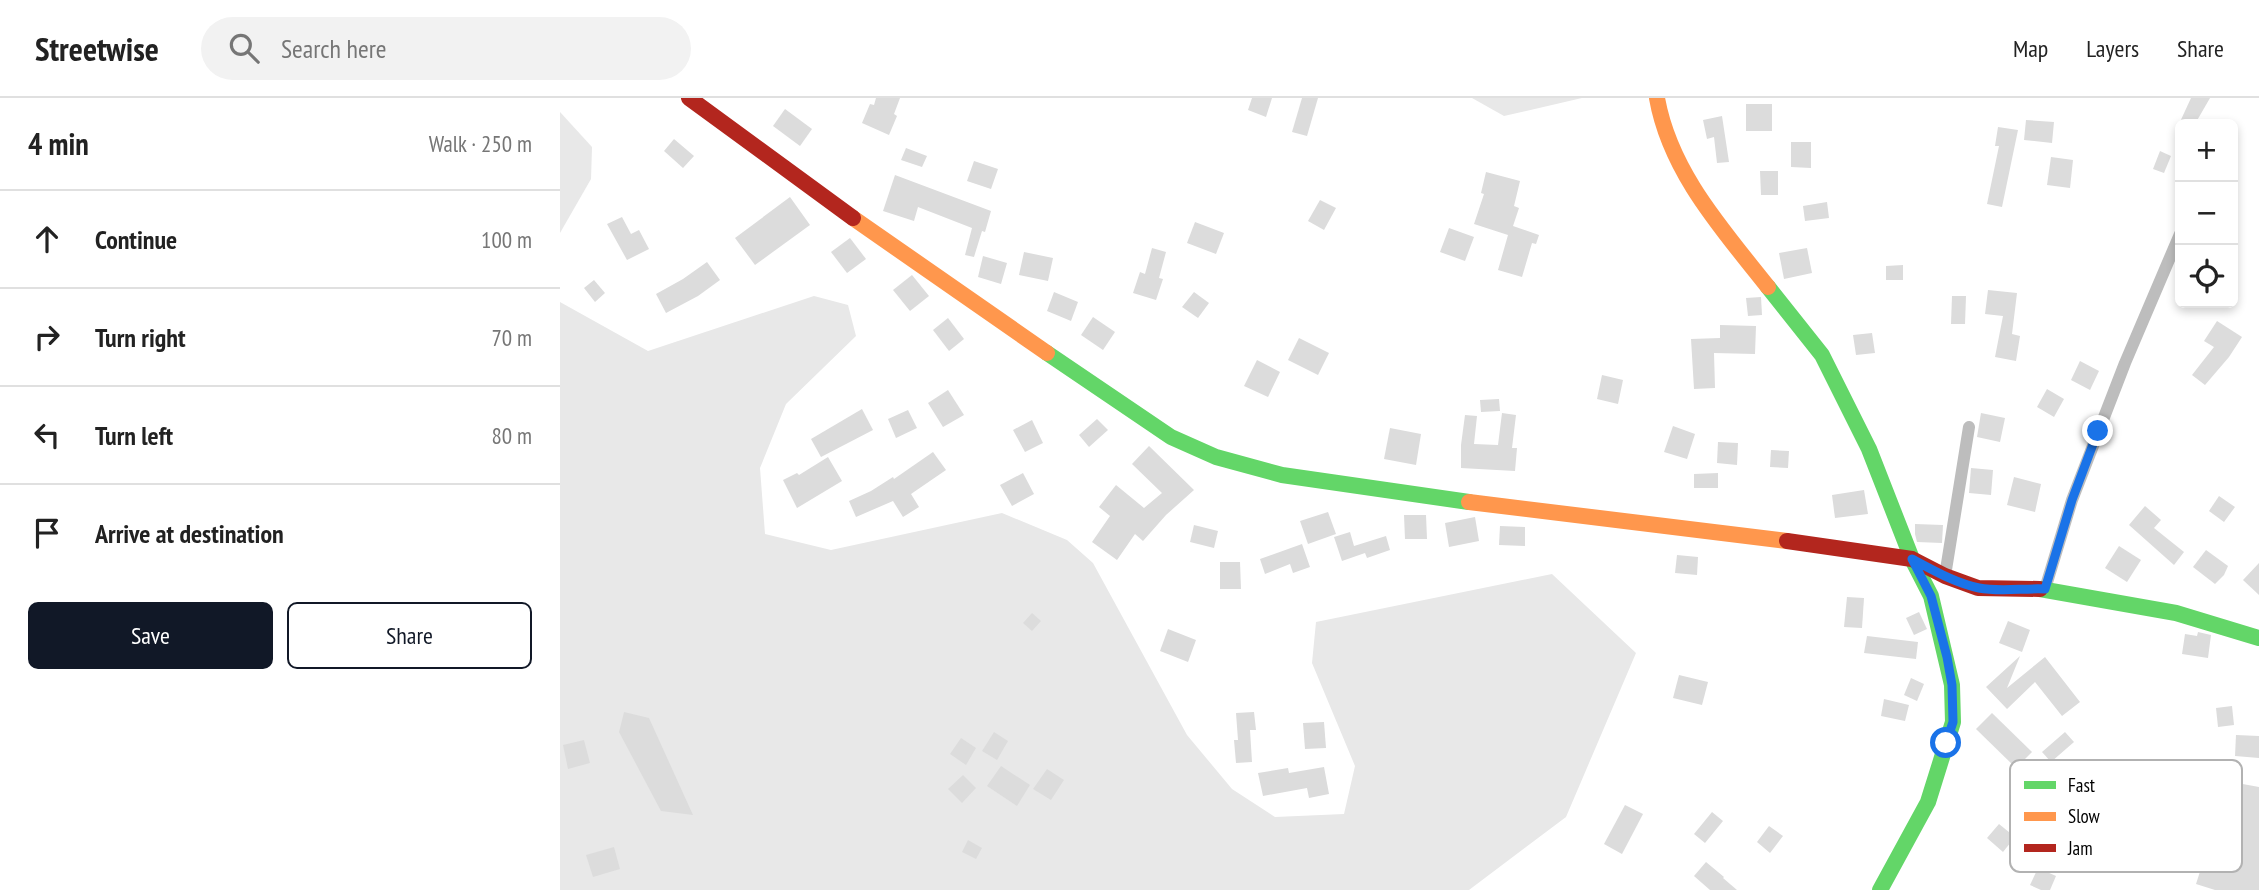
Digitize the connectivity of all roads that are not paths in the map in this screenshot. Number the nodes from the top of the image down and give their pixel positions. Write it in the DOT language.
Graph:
graph roads {
  1 [pos="689,98"];
  2 [pos="1657,98"];
  3 [pos="2175,245"];
  4 [pos="1969,428"];
  5 [pos="1912,559"];
  6 [pos="1945,576"];
  7 [pos="2045,589"];
  8 [pos="2259,638"];
  9 [pos="1880,890"];
  1 -- 5 [label="street"];
  2 -- 5 [label="street"];
  3 -- 7 [label="street"];
  4 -- 6 [label="street"];
  5 -- 6 [label="street"];
  5 -- 9 [label="street"];
  6 -- 7 [label="street"];
  7 -- 8 [label="street"];
}
